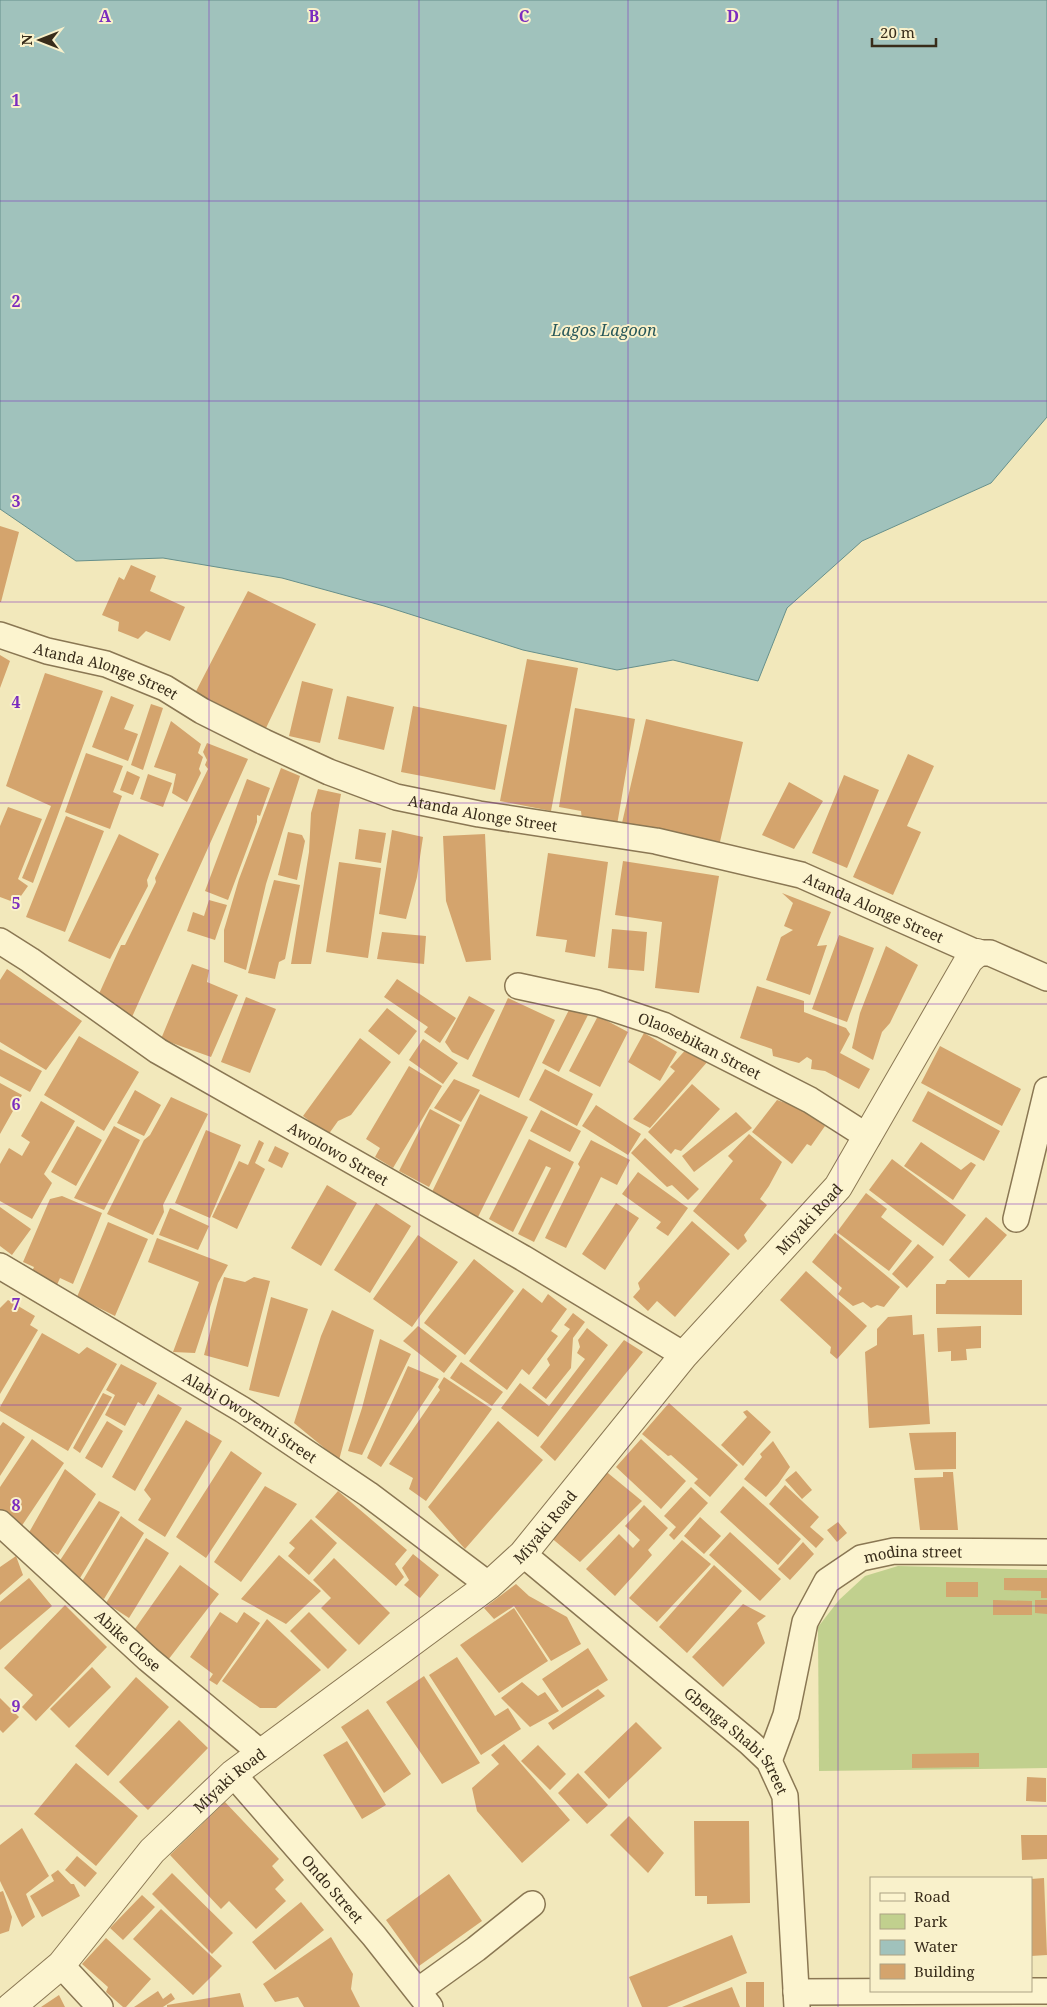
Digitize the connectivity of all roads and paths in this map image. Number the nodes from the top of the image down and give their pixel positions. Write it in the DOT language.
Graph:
graph roads {
  1 [pos="0,635"];
  2 [pos="0,942"];
  3 [pos="977,953"];
  4 [pos="1047,978"];
  5 [pos="518,986"];
  6 [pos="1047,1090"];
  7 [pos="868,1138"];
  8 [pos="1016,1219"];
  9 [pos="0,1266"];
  10 [pos="684,1355"];
  11 [pos="0,1524"];
  12 [pos="1047,1552"];
  13 [pos="523,1554"];
  14 [pos="489,1585"];
  15 [pos="261,1753"];
  16 [pos="769,1761"];
  17 [pos="233,1774"];
  18 [pos="532,1904"];
  19 [pos="62,1965"];
  20 [pos="1047,1991"];
  21 [pos="1019,1992"];
  22 [pos="1032,1992"];
  23 [pos="425,1999"];
  24 [pos="796,2000"];
  25 [pos="11,2007"];
  26 [pos="100,2007"];
  1 -- 3 [label="street, Atanda Alonge Street"];
  2 -- 10 [label="street, Awolowo Street"];
  3 -- 4 [label="street, Atanda Alonge Street"];
  3 -- 7 [label="street, Miyaki Road"];
  5 -- 7 [label="street, Olaosebikan Street"];
  6 -- 8 [label="street"];
  7 -- 10 [label="street, Miyaki Road"];
  9 -- 14 [label="street, Alabi Owoyemi Street"];
  10 -- 13 [label="street, Miyaki Road"];
  11 -- 15 [label="street, Abike Close"];
  12 -- 16 [label="street, modina street"];
  13 -- 14 [label="street, Miyaki Road"];
  13 -- 16 [label="street, Gbenga Shabi Street"];
  14 -- 15 [label="street, Miyaki Road"];
  15 -- 17 [label="street, Miyaki Road"];
  16 -- 24 [label="street, Gbenga Shabi Street"];
  17 -- 19 [label="street, Miyaki Road"];
  17 -- 23 [label="street, Ondo Street"];
  18 -- 23 [label="street"];
  19 -- 25 [label="street, Miyaki Road"];
  19 -- 26 [label="street"];
  20 -- 22 [label="street"];
  21 -- 24 [label="street"];
}
